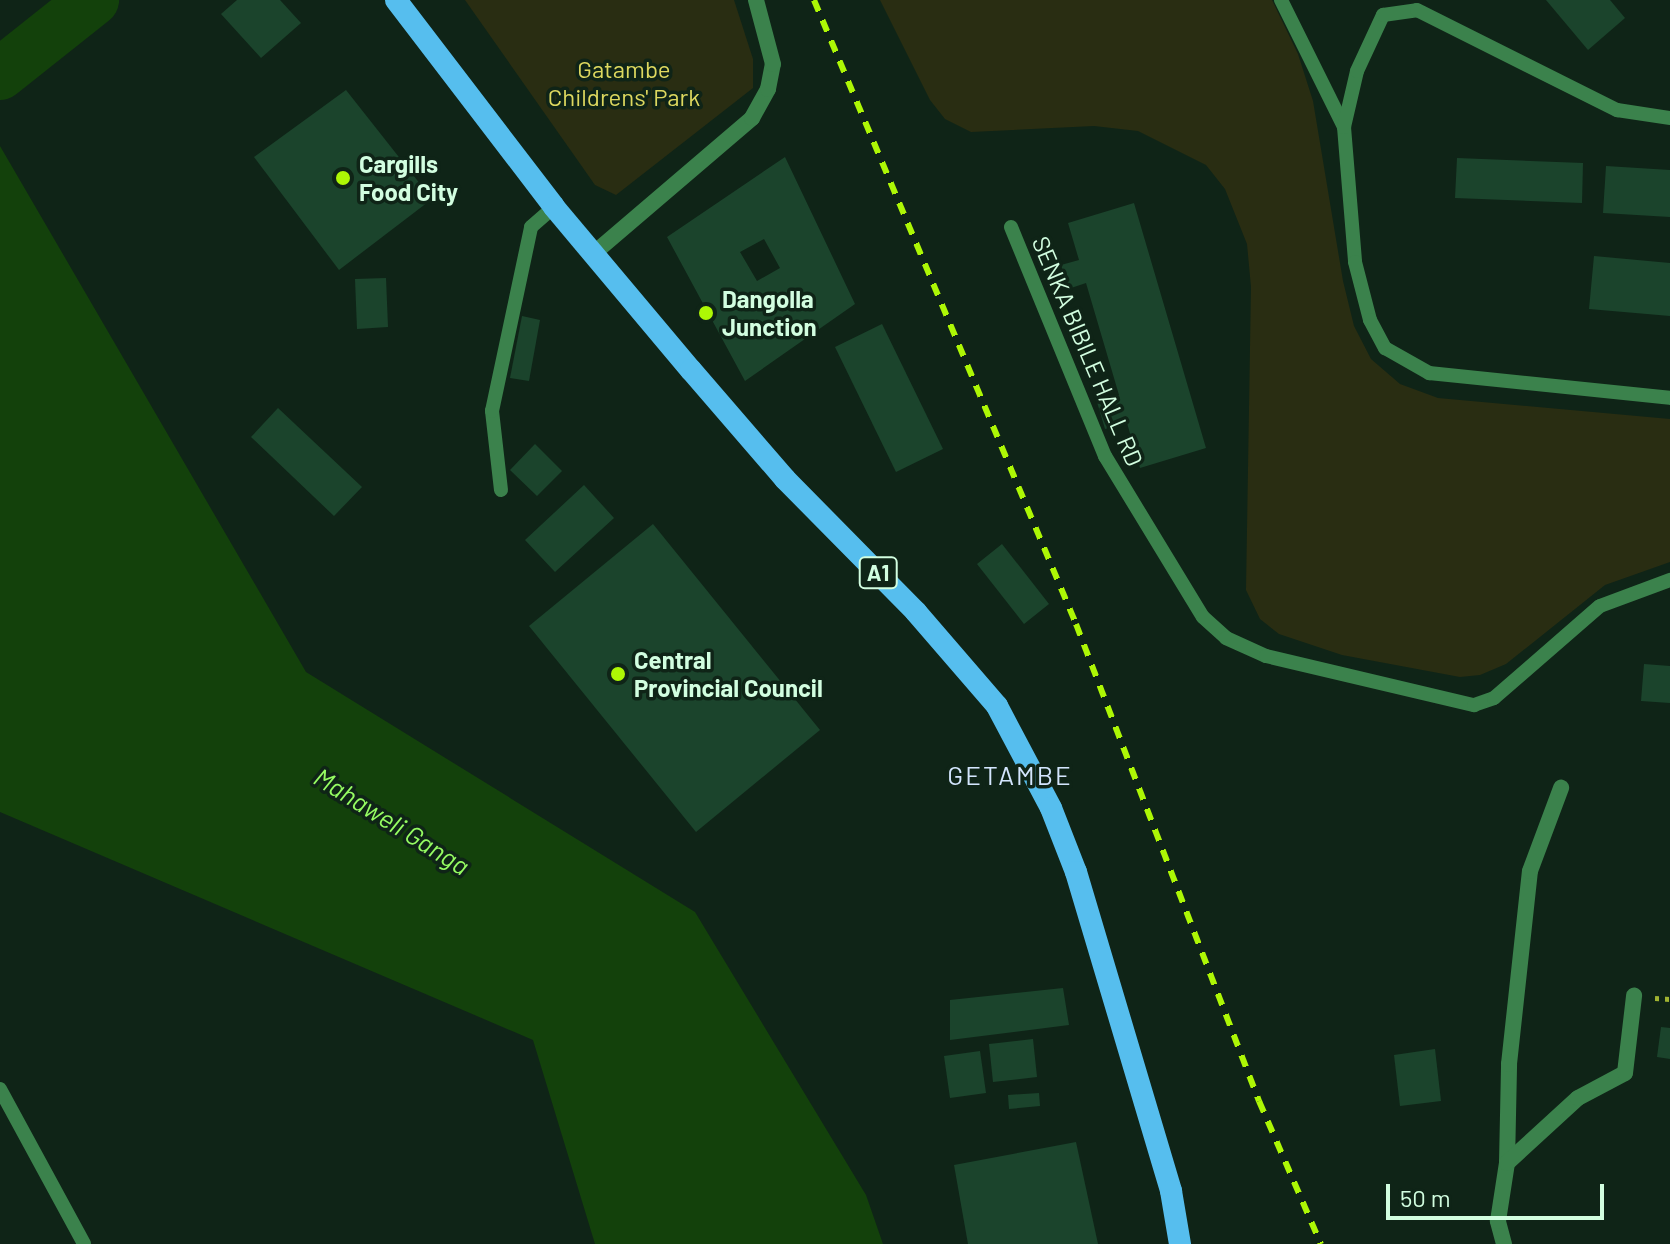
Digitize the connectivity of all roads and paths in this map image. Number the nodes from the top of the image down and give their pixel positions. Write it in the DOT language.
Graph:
graph roads {
  1 [pos="396,0"];
  2 [pos="756,0"];
  3 [pos="1281,0"];
  4 [pos="1670,118"];
  5 [pos="1344,127"];
  6 [pos="554,207"];
  7 [pos="1011,227"];
  8 [pos="593,254"];
  9 [pos="1670,398"];
  10 [pos="501,490"];
  11 [pos="1670,580"];
  12 [pos="1561,788"];
  13 [pos="1634,996"];
  14 [pos="0,1089"];
  15 [pos="1507,1163"];
  16 [pos="84,1244"];
  17 [pos="1180,1244"];
  18 [pos="1504,1244"];
  1 -- 6 [label="highway, A1"];
  2 -- 8 [label="street"];
  3 -- 5 [label="lane"];
  4 -- 5 [label="lane"];
  5 -- 9 [label="lane"];
  6 -- 8 [label="highway, A1"];
  6 -- 10 [label="lane"];
  7 -- 11 [label="lane, SENKA BIBILE HALL RD"];
  8 -- 17 [label="highway, A1"];
  12 -- 15 [label="street"];
  13 -- 15 [label="street"];
  14 -- 16 [label="lane"];
  15 -- 18 [label="street"];
}
